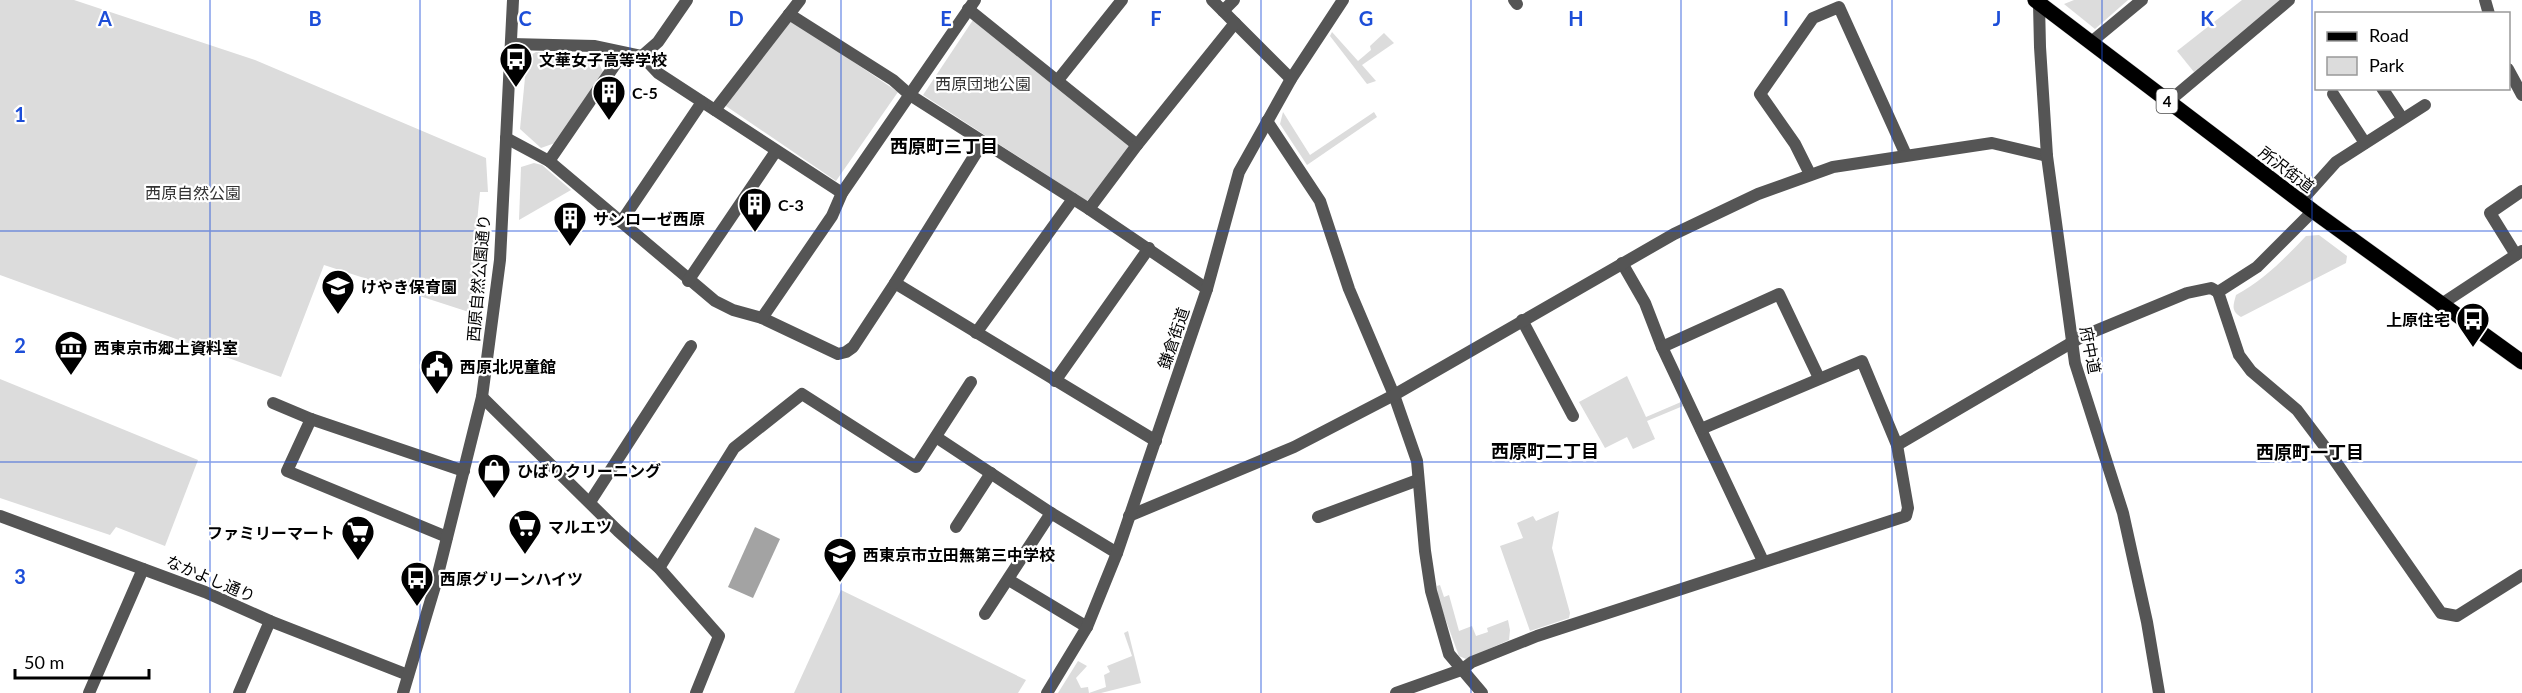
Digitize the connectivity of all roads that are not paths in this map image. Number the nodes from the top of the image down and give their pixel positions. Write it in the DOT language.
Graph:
graph roads {
  1 [pos="513,0"];
  2 [pos="687,0"];
  3 [pos="800,0"];
  4 [pos="1122,0"];
  5 [pos="1212,0"];
  6 [pos="1234,0"];
  7 [pos="1343,0"];
  8 [pos="2142,0"];
  9 [pos="2289,0"];
  10 [pos="2037,2"];
  11 [pos="971,5"];
  12 [pos="1223,11"];
  13 [pos="789,14"];
  14 [pos="1235,23"];
  15 [pos="2090,43"];
  16 [pos="511,44"];
  17 [pos="623,53"];
  18 [pos="642,56"];
  19 [pos="2510,73"];
  20 [pos="1291,79"];
  21 [pos="1058,80"];
  22 [pos="2383,90"];
  23 [pos="2333,94"];
  24 [pos="910,95"];
  25 [pos="2522,95"];
  26 [pos="702,102"];
  27 [pos="2168,102"];
  28 [pos="2425,105"];
  29 [pos="715,110"];
  30 [pos="2403,118"];
  31 [pos="1267,121"];
  32 [pos="506,138"];
  33 [pos="983,142"];
  34 [pos="2365,143"];
  35 [pos="1137,146"];
  36 [pos="776,151"];
  37 [pos="1906,155"];
  38 [pos="2047,156"];
  39 [pos="549,161"];
  40 [pos="1810,174"];
  41 [pos="2522,191"];
  42 [pos="842,193"];
  43 [pos="1073,199"];
  44 [pos="2307,206"];
  45 [pos="1089,209"];
  46 [pos="621,222"];
  47 [pos="1149,248"];
  48 [pos="2519,253"];
  49 [pos="1622,263"];
  50 [pos="688,281"];
  51 [pos="895,283"];
  52 [pos="1208,289"];
  53 [pos="2218,292"];
  54 [pos="2440,305"];
  55 [pos="762,318"];
  56 [pos="1522,320"];
  57 [pos="976,333"];
  58 [pos="2072,341"];
  59 [pos="691,346"];
  60 [pos="1662,347"];
  61 [pos="2522,362"];
  62 [pos="1819,378"];
  63 [pos="1055,381"];
  64 [pos="971,382"];
  65 [pos="1394,395"];
  66 [pos="482,397"];
  67 [pos="273,403"];
  68 [pos="1573,416"];
  69 [pos="311,418"];
  70 [pos="1701,429"];
  71 [pos="936,437"];
  72 [pos="1156,441"];
  73 [pos="1897,444"];
  74 [pos="464,471"];
  75 [pos="991,473"];
  76 [pos="1418,480"];
  77 [pos="590,502"];
  78 [pos="1050,513"];
  79 [pos="0,516"];
  80 [pos="1129,516"];
  81 [pos="1318,517"];
  82 [pos="957,527"];
  83 [pos="447,537"];
  84 [pos="1117,553"];
  85 [pos="1763,561"];
  86 [pos="143,568"];
  87 [pos="659,568"];
  88 [pos="2522,574"];
  89 [pos="1009,580"];
  90 [pos="985,614"];
  91 [pos="270,621"];
  92 [pos="1087,627"];
  93 [pos="1461,670"];
  94 [pos="408,675"];
  95 [pos="88,693"];
  96 [pos="239,693"];
  97 [pos="403,693"];
  98 [pos="696,693"];
  99 [pos="1047,693"];
  100 [pos="1396,693"];
  101 [pos="1482,693"];
  102 [pos="2159,693"];
  1 -- 16 [label="street, 西原自然公園通り"];
  2 -- 18 [label="street"];
  3 -- 13 [label="street"];
  4 -- 21 [label="street"];
  5 -- 12 [label="street"];
  6 -- 12 [label="street"];
  7 -- 20 [label="street, 鎌倉街道"];
  8 -- 15 [label="street"];
  9 -- 27 [label="street"];
  10 -- 15 [label="main road, 所沢街道 / 4"];
  10 -- 38 [label="street, 府中道"];
  11 -- 21 [label="street"];
  11 -- 24 [label="street"];
  12 -- 14 [label="street"];
  13 -- 24 [label="street"];
  13 -- 29 [label="street"];
  14 -- 20 [label="street"];
  14 -- 35 [label="street"];
  15 -- 27 [label="main road, 所沢街道 / 4"];
  16 -- 17 [label="street"];
  16 -- 32 [label="street, 西原自然公園通り"];
  17 -- 18 [label="street"];
  17 -- 39 [label="street"];
  18 -- 26 [label="street"];
  19 -- 25 [label="street"];
  20 -- 31 [label="street, 鎌倉街道"];
  21 -- 35 [label="street"];
  22 -- 30 [label="street"];
  23 -- 34 [label="street"];
  24 -- 33 [label="street"];
  24 -- 42 [label="street"];
  26 -- 29 [label="street"];
  26 -- 46 [label="street"];
  27 -- 44 [label="main road, 所沢街道 / 4"];
  28 -- 30 [label="street"];
  29 -- 36 [label="street"];
  30 -- 34 [label="street"];
  31 -- 52 [label="street, 鎌倉街道"];
  31 -- 65 [label="street"];
  32 -- 39 [label="street"];
  32 -- 66 [label="street, 西原自然公園通り"];
  33 -- 43 [label="street"];
  33 -- 51 [label="street"];
  34 -- 44 [label="street"];
  35 -- 45 [label="street"];
  36 -- 42 [label="street"];
  36 -- 50 [label="street"];
  37 -- 38 [label="street"];
  37 -- 40 [label="street"];
  37 -- 40 [label="street"];
  38 -- 58 [label="street, 府中道"];
  39 -- 46 [label="street"];
  40 -- 49 [label="street"];
  41 -- 48 [label="street"];
  42 -- 55 [label="street"];
  43 -- 45 [label="street"];
  43 -- 57 [label="street"];
  44 -- 53 [label="street"];
  44 -- 54 [label="main road, 所沢街道 / 4"];
  45 -- 47 [label="street"];
  46 -- 50 [label="street"];
  47 -- 52 [label="street"];
  47 -- 63 [label="street"];
  48 -- 54 [label="street"];
  49 -- 56 [label="street"];
  49 -- 60 [label="street"];
  50 -- 55 [label="street"];
  51 -- 55 [label="street"];
  51 -- 57 [label="street"];
  52 -- 72 [label="street, 鎌倉街道"];
  53 -- 58 [label="street"];
  53 -- 88 [label="street"];
  54 -- 61 [label="main road, 所沢街道 / 4"];
  56 -- 65 [label="street"];
  56 -- 68 [label="street"];
  57 -- 63 [label="street"];
  58 -- 73 [label="street"];
  58 -- 102 [label="street, 府中道"];
  59 -- 77 [label="street"];
  60 -- 62 [label="street"];
  60 -- 70 [label="street"];
  62 -- 70 [label="street"];
  62 -- 73 [label="street"];
  63 -- 72 [label="street"];
  64 -- 71 [label="street"];
  65 -- 76 [label="street"];
  65 -- 80 [label="street"];
  66 -- 74 [label="street, 西原自然公園通り"];
  66 -- 77 [label="street"];
  67 -- 69 [label="street"];
  69 -- 74 [label="street"];
  69 -- 83 [label="street"];
  70 -- 85 [label="street"];
  71 -- 75 [label="street"];
  71 -- 87 [label="street"];
  72 -- 80 [label="street, 鎌倉街道"];
  73 -- 85 [label="street"];
  74 -- 83 [label="street, 西原自然公園通り"];
  75 -- 78 [label="street"];
  75 -- 82 [label="street"];
  76 -- 81 [label="street"];
  76 -- 93 [label="street"];
  77 -- 87 [label="street"];
  78 -- 84 [label="street"];
  78 -- 89 [label="street"];
  79 -- 86 [label="street, なかよし通り"];
  80 -- 84 [label="street, 鎌倉街道"];
  83 -- 94 [label="street, 西原自然公園通り"];
  84 -- 92 [label="street, 鎌倉街道"];
  85 -- 93 [label="street"];
  86 -- 91 [label="street, なかよし通り"];
  86 -- 95 [label="street"];
  87 -- 98 [label="street"];
  89 -- 90 [label="street"];
  89 -- 92 [label="street"];
  91 -- 94 [label="street, なかよし通り"];
  91 -- 96 [label="street"];
  92 -- 99 [label="street, 鎌倉街道"];
  93 -- 100 [label="street"];
  93 -- 101 [label="street"];
  94 -- 97 [label="street, 西原自然公園通り"];
}
